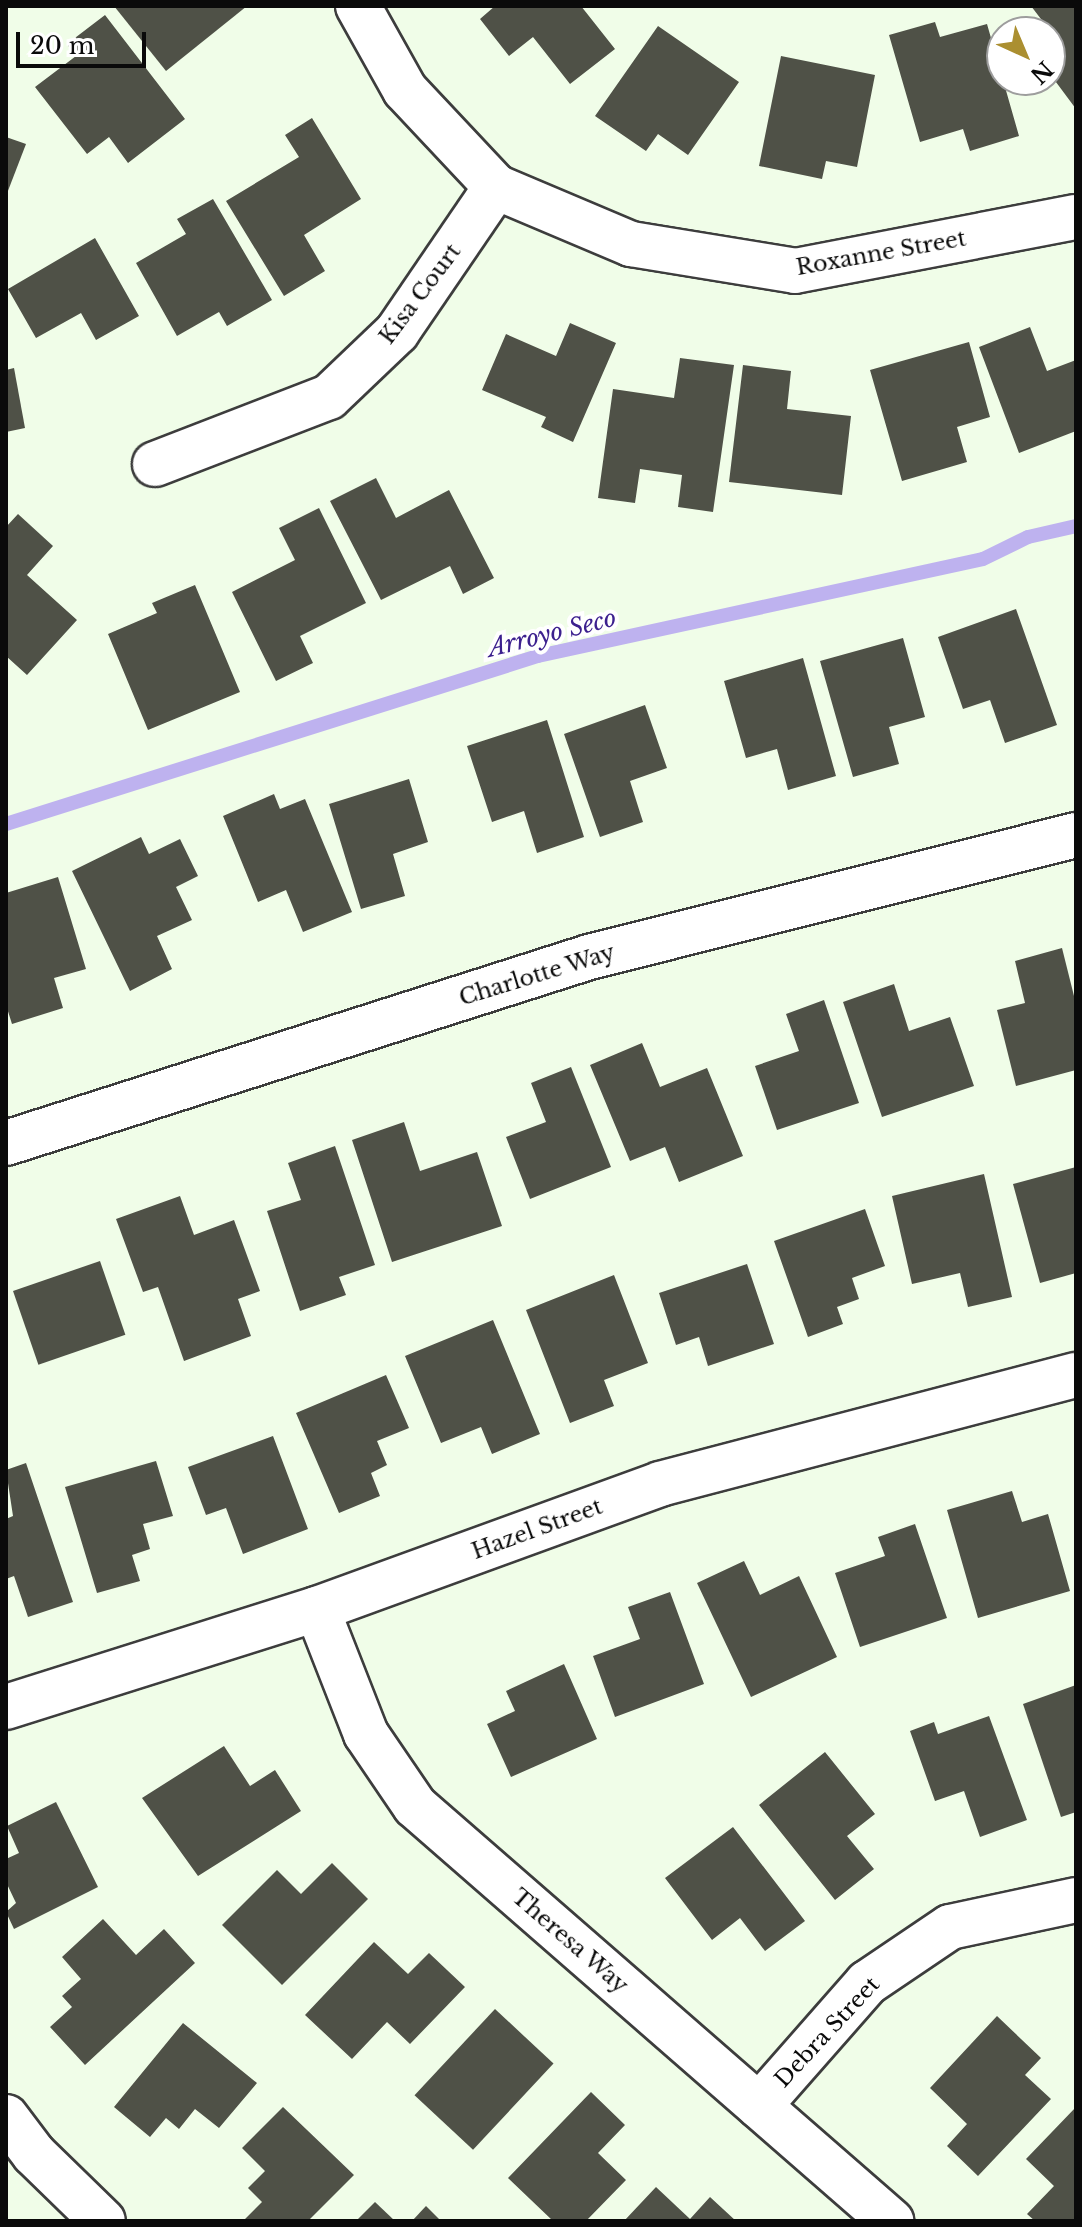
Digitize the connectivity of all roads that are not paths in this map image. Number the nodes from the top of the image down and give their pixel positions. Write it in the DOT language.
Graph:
graph roads {
  1 [pos="358,6"];
  2 [pos="496,187"];
  3 [pos="1076,217"];
  4 [pos="155,464"];
  5 [pos="1076,835"];
  6 [pos="6,1143"];
  7 [pos="1076,1375"];
  8 [pos="317,1609"];
  9 [pos="6,1707"];
  10 [pos="1076,1900"];
  11 [pos="759,2106"];
  12 [pos="6,2117"];
  13 [pos="103,2221"];
  14 [pos="891,2221"];
  1 -- 2 [label="street, Roxanne Street"];
  2 -- 3 [label="street, Roxanne Street"];
  2 -- 4 [label="street, Kisa Court"];
  5 -- 6 [label="street, Charlotte Way"];
  7 -- 8 [label="street, Hazel Street"];
  8 -- 9 [label="street, Hazel Street"];
  8 -- 11 [label="street, Theresa Way"];
  10 -- 11 [label="street, Debra Street"];
  11 -- 14 [label="street, Theresa Way"];
  12 -- 13 [label="street"];
}
